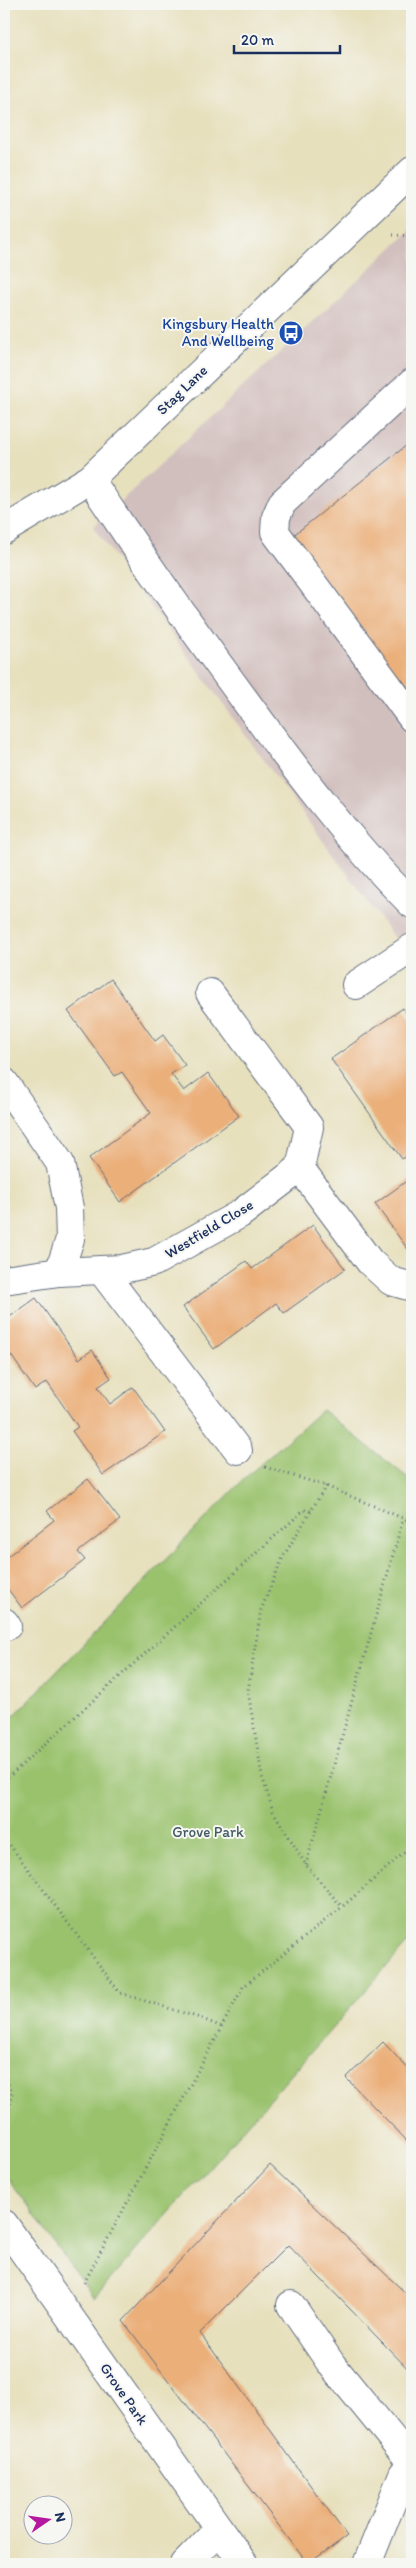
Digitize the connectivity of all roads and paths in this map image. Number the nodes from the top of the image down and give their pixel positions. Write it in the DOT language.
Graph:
graph roads {
  1 [pos="412,171"];
  2 [pos="412,383"];
  3 [pos="90,479"];
  4 [pos="5,524"];
  5 [pos="412,718"];
  6 [pos="412,904"];
  7 [pos="412,948"];
  8 [pos="356,985"];
  9 [pos="210,993"];
  10 [pos="4,1082"];
  11 [pos="300,1168"];
  12 [pos="101,1270"];
  13 [pos="60,1272"];
  14 [pos="4,1280"];
  15 [pos="412,1287"];
  16 [pos="238,1450"];
  17 [pos="326,1486"];
  18 [pos="311,1511"];
  19 [pos="403,1519"];
  20 [pos="412,1522"];
  21 [pos="4,1781"];
  22 [pos="4,1838"];
  23 [pos="412,1846"];
  24 [pos="306,1865"];
  25 [pos="342,1907"];
  26 [pos="222,2027"];
  27 [pos="4,2075"];
  28 [pos="4,2146"];
  29 [pos="4,2224"];
  30 [pos="97,2263"];
  31 [pos="290,2304"];
  32 [pos="412,2463"];
  33 [pos="219,2529"];
  34 [pos="186,2564"];
  35 [pos="244,2564"];
  36 [pos="367,2564"];
  1 -- 3 [label="street, Stag Lane"];
  2 -- 5 [label="street"];
  3 -- 4 [label="street, Stag Lane"];
  3 -- 6 [label="street"];
  7 -- 8 [label="street"];
  9 -- 11 [label="street"];
  10 -- 13 [label="street"];
  11 -- 12 [label="street, Westfield Close"];
  11 -- 15 [label="street"];
  12 -- 13 [label="street, Westfield Close"];
  12 -- 16 [label="street"];
  13 -- 14 [label="street, Westfield Close"];
  16 -- 17 [label="path"];
  17 -- 18 [label="path"];
  17 -- 19 [label="path"];
  18 -- 21 [label="path"];
  18 -- 24 [label="path"];
  19 -- 20 [label="path"];
  19 -- 24 [label="path"];
  22 -- 26 [label="path"];
  23 -- 25 [label="path"];
  24 -- 25 [label="path"];
  25 -- 26 [label="path"];
  26 -- 30 [label="path"];
  27 -- 28 [label="path"];
  29 -- 33 [label="street, Grove Park"];
  31 -- 32 [label="street"];
  32 -- 36 [label="street"];
  33 -- 34 [label="street"];
  33 -- 35 [label="street, Grove Park"];
}
